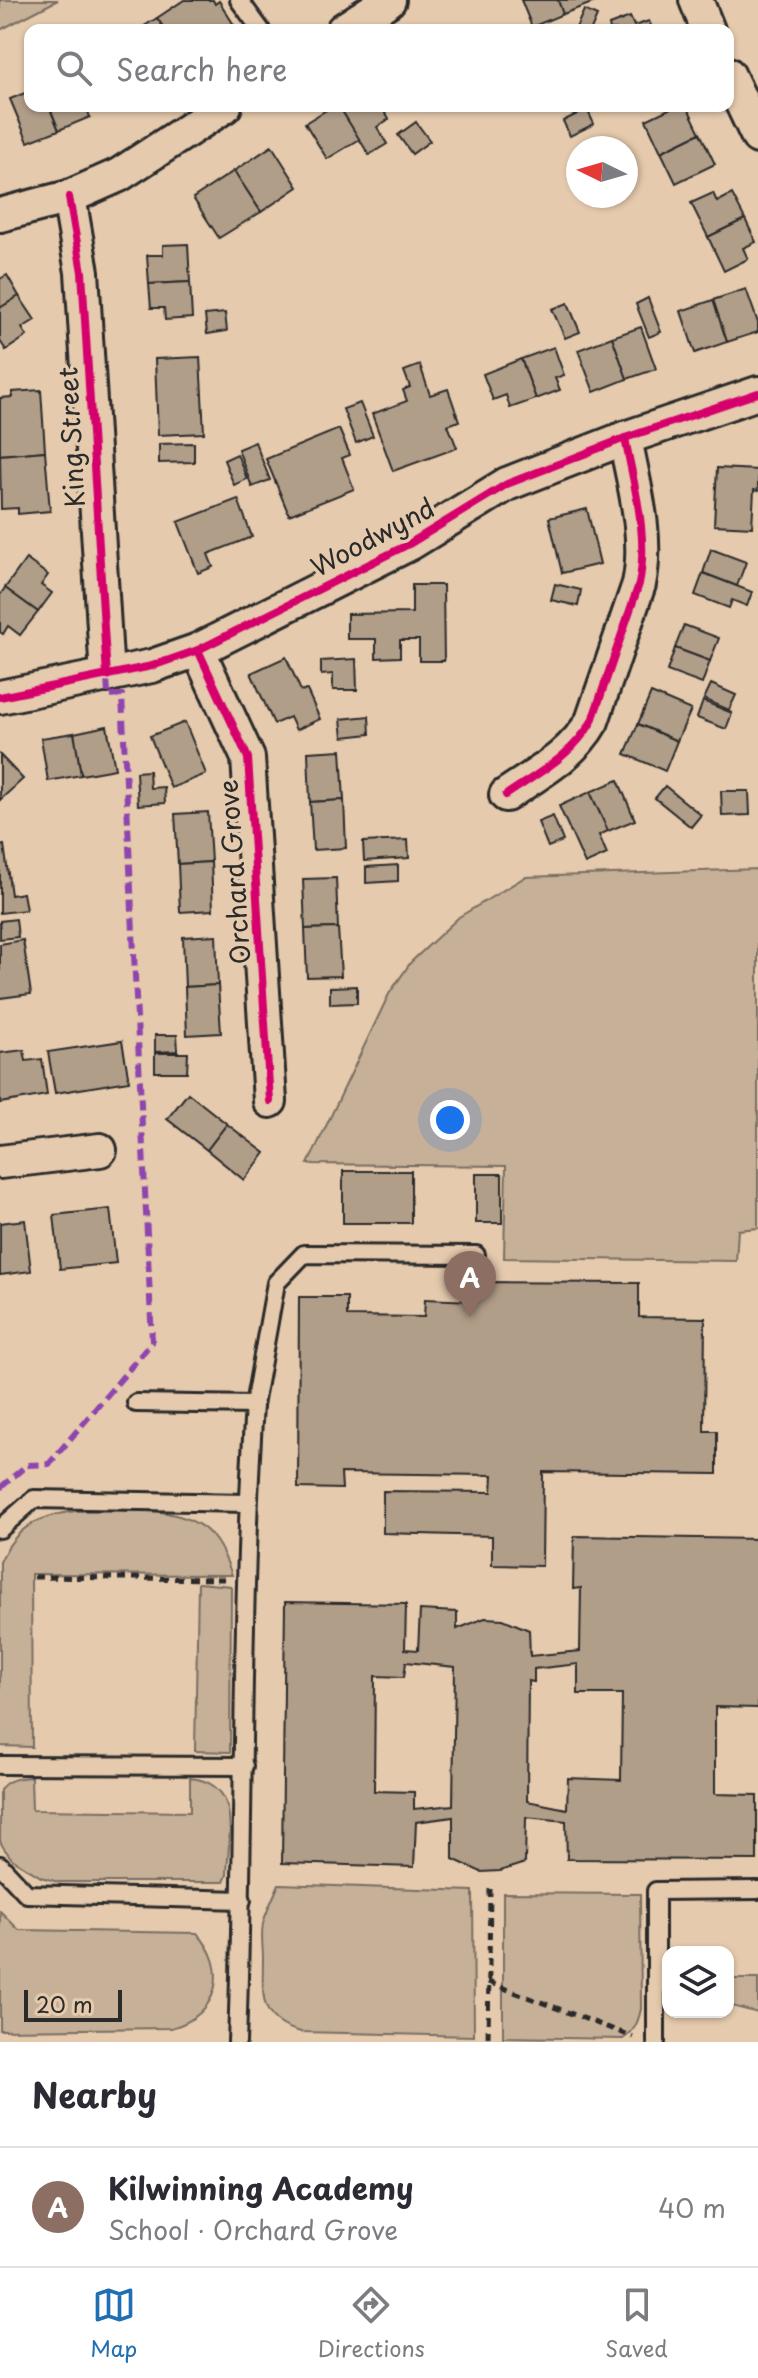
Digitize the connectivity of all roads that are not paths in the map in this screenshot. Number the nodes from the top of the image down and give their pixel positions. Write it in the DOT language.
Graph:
graph roads {
  1 [pos="239,0"];
  2 [pos="389,0"];
  3 [pos="696,0"];
  4 [pos="257,24"];
  5 [pos="352,24"];
  6 [pos="706,24"];
  7 [pos="734,87"];
  8 [pos="216,112"];
  9 [pos="758,137"];
  10 [pos="69,197"];
  11 [pos="0,215"];
  12 [pos="758,393"];
  13 [pos="625,438"];
  14 [pos="198,650"];
  15 [pos="107,676"];
  16 [pos="0,697"];
  17 [pos="506,795"];
  18 [pos="270,1101"];
  19 [pos="100,1150"];
  20 [pos="0,1162"];
  21 [pos="476,1255"];
  22 [pos="136,1403"];
  23 [pos="254,1405"];
  24 [pos="247,1503"];
  25 [pos="0,1529"];
  26 [pos="0,1765"];
  27 [pos="244,1766"];
  28 [pos="0,1865"];
  29 [pos="758,1890"];
  30 [pos="242,1900"];
  31 [pos="237,2042"];
  32 [pos="656,2042"];
  1 -- 4 [label="lane"];
  2 -- 5 [label="street"];
  3 -- 6 [label="street"];
  7 -- 9 [label="street"];
  8 -- 10 [label="street"];
  10 -- 11 [label="street"];
  10 -- 15 [label="street, King Street"];
  12 -- 13 [label="street, Woodwynd"];
  13 -- 14 [label="street, Woodwynd"];
  13 -- 17 [label="street"];
  14 -- 15 [label="street, Woodwynd"];
  14 -- 18 [label="street, Orchard Grove"];
  15 -- 16 [label="street, Woodwynd"];
  19 -- 20 [label="street"];
  21 -- 23 [label="lane"];
  22 -- 23 [label="lane"];
  23 -- 24 [label="lane"];
  24 -- 25 [label="lane"];
  24 -- 27 [label="lane"];
  26 -- 27 [label="lane"];
  27 -- 30 [label="lane"];
  28 -- 30 [label="lane"];
  29 -- 32 [label="lane"];
  30 -- 31 [label="lane"];
}
